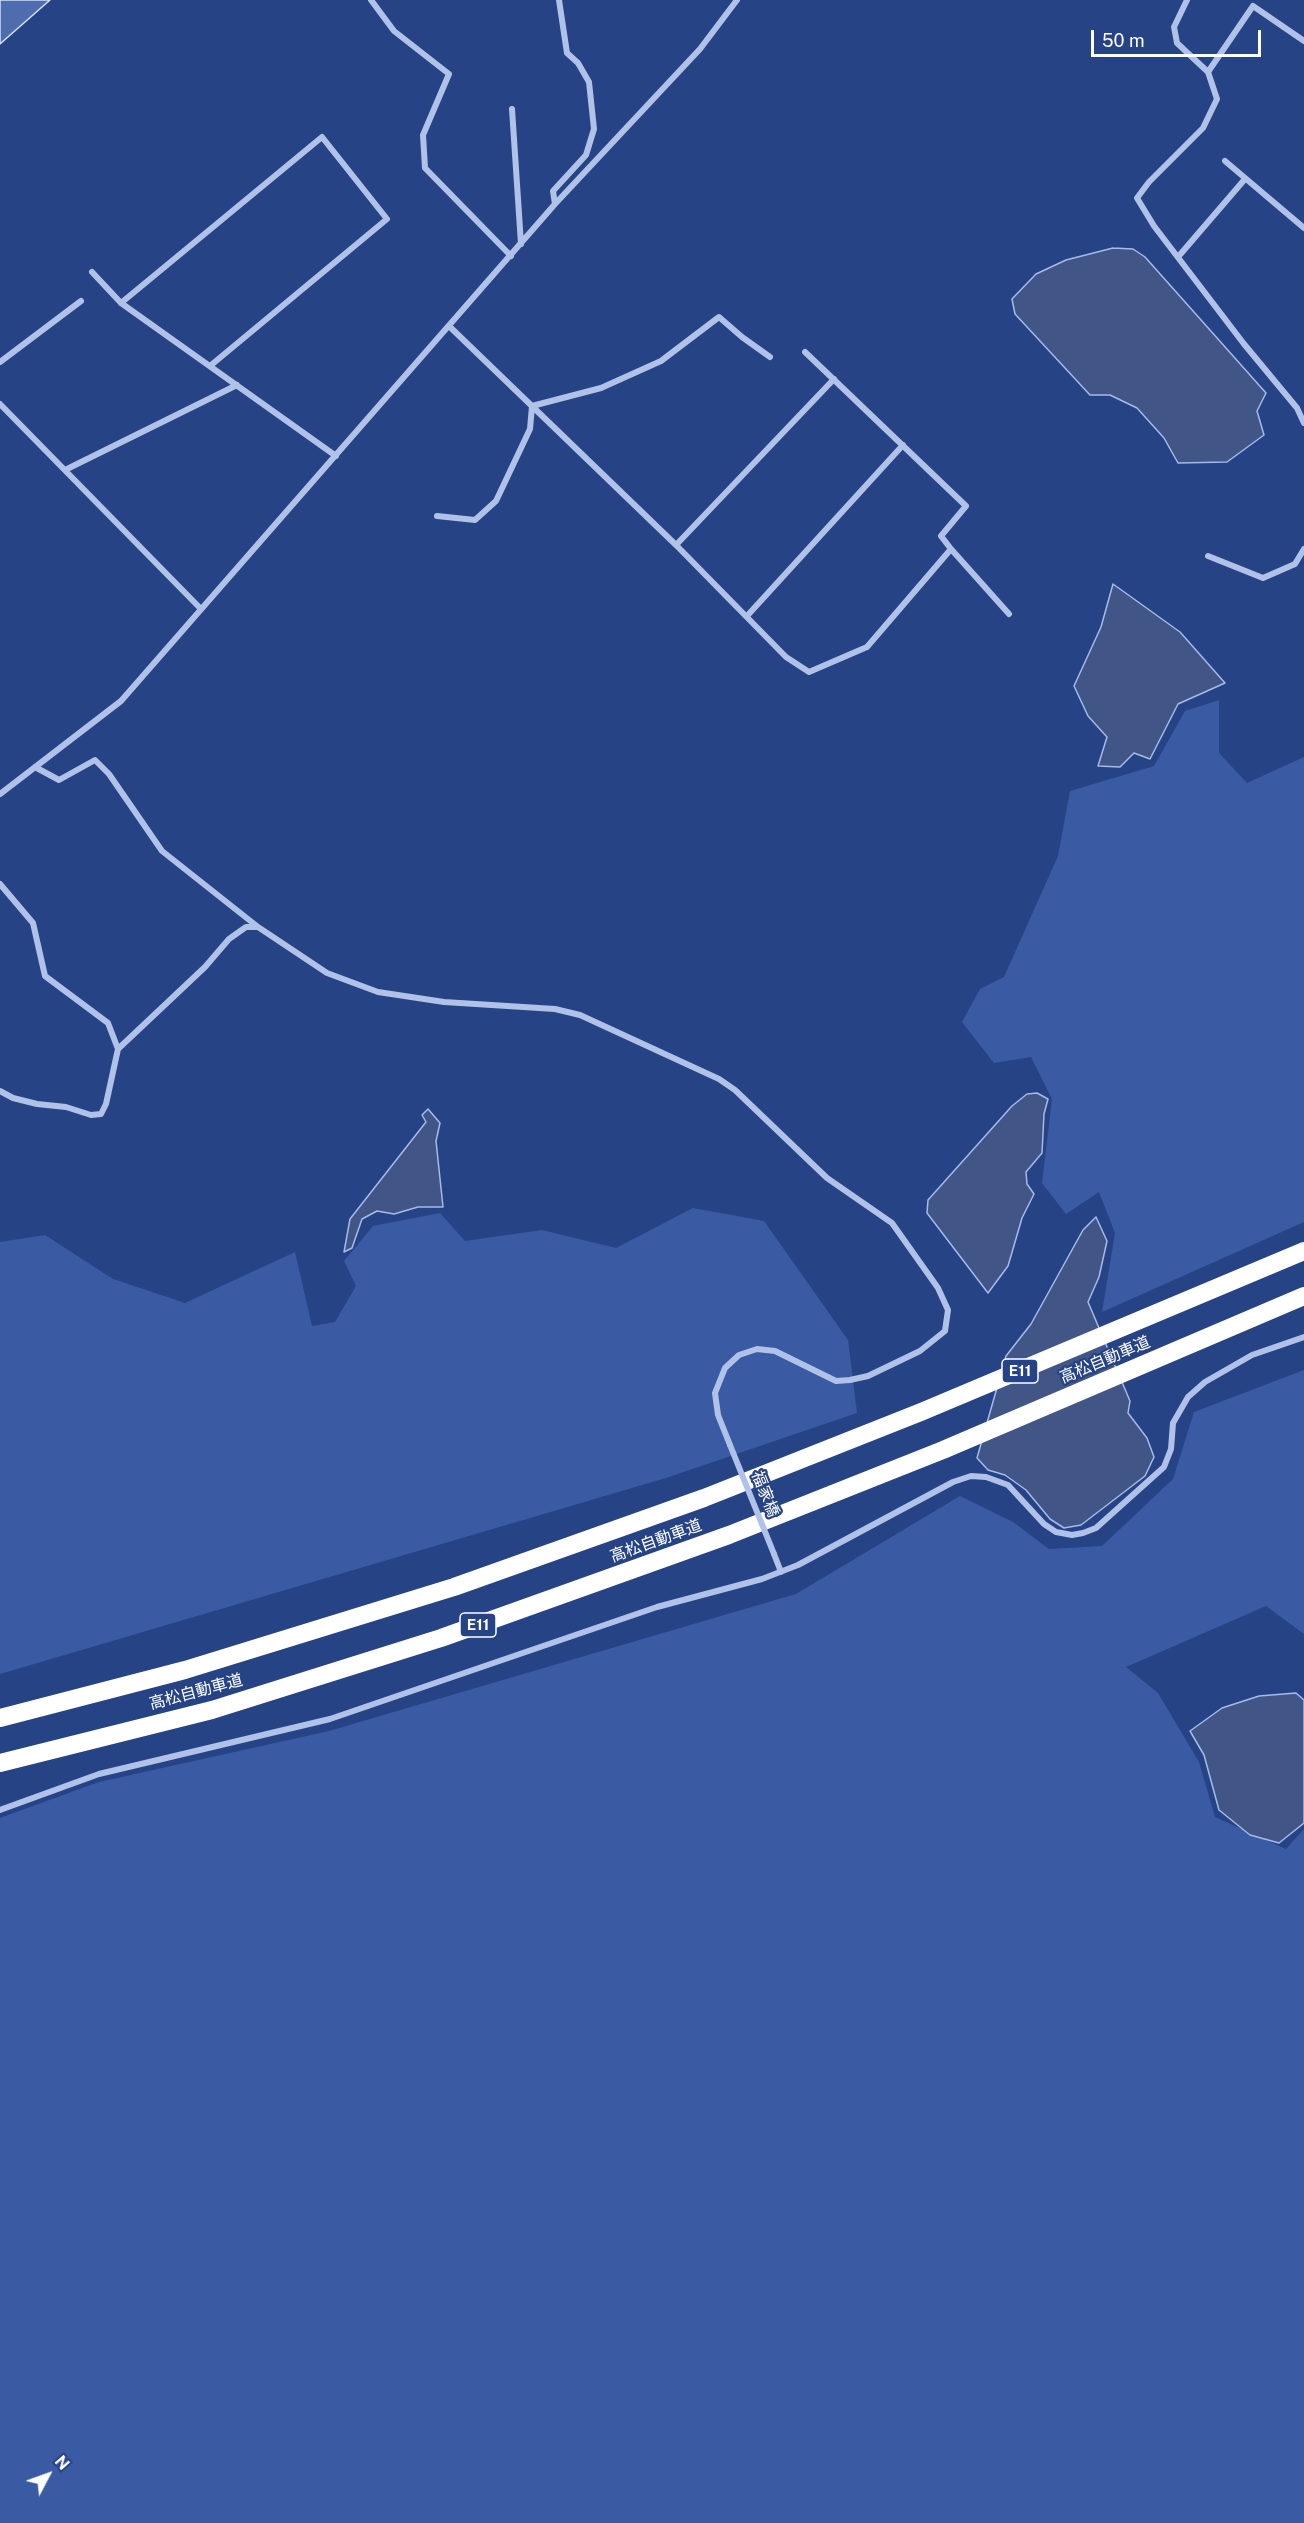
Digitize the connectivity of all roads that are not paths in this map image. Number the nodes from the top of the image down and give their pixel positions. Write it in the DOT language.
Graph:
graph roads {
  1 [pos="371,0"];
  2 [pos="559,0"];
  3 [pos="737,0"];
  4 [pos="1187,0"];
  5 [pos="1304,41"];
  6 [pos="1208,72"];
  7 [pos="512,109"];
  8 [pos="1225,161"];
  9 [pos="1245,179"];
  10 [pos="555,204"];
  11 [pos="1304,228"];
  12 [pos="521,245"];
  13 [pos="511,256"];
  14 [pos="1178,257"];
  15 [pos="92,272"];
  16 [pos="81,301"];
  17 [pos="121,303"];
  18 [pos="450,327"];
  19 [pos="805,352"];
  20 [pos="770,357"];
  21 [pos="0,362"];
  22 [pos="210,366"];
  23 [pos="834,379"];
  24 [pos="237,385"];
  25 [pos="0,404"];
  26 [pos="532,406"];
  27 [pos="1304,423"];
  28 [pos="903,445"];
  29 [pos="336,456"];
  30 [pos="65,470"];
  31 [pos="437,516"];
  32 [pos="676,545"];
  33 [pos="951,549"];
  34 [pos="1304,549"];
  35 [pos="1208,556"];
  36 [pos="200,608"];
  37 [pos="1009,614"];
  38 [pos="747,616"];
  39 [pos="35,767"];
  40 [pos="0,794"];
  41 [pos="0,884"];
  42 [pos="258,927"];
  43 [pos="118,1049"];
  44 [pos="0,1091"];
  45 [pos="1304,1251"];
  46 [pos="1304,1296"];
  47 [pos="1304,1337"];
  48 [pos="781,1572"];
  49 [pos="0,1718"];
  50 [pos="0,1763"];
  51 [pos="0,1810"];
  1 -- 13 [label="street"];
  2 -- 10 [label="street"];
  3 -- 10 [label="street"];
  4 -- 6 [label="street"];
  5 -- 6 [label="street"];
  6 -- 14 [label="street"];
  7 -- 12 [label="street"];
  8 -- 9 [label="street"];
  9 -- 11 [label="street"];
  9 -- 14 [label="street"];
  10 -- 12 [label="street"];
  12 -- 13 [label="street"];
  13 -- 18 [label="street"];
  14 -- 27 [label="street"];
  15 -- 17 [label="street"];
  16 -- 21 [label="street"];
  17 -- 22 [label="street"];
  17 -- 22 [label="street"];
  18 -- 26 [label="street"];
  18 -- 29 [label="street"];
  19 -- 23 [label="street"];
  20 -- 26 [label="street"];
  22 -- 24 [label="street"];
  23 -- 28 [label="street"];
  23 -- 32 [label="street"];
  24 -- 29 [label="street"];
  24 -- 30 [label="street"];
  25 -- 30 [label="street"];
  26 -- 31 [label="street"];
  26 -- 32 [label="street"];
  28 -- 33 [label="street"];
  28 -- 38 [label="street"];
  29 -- 36 [label="street"];
  30 -- 36 [label="street"];
  32 -- 38 [label="street"];
  33 -- 37 [label="street"];
  33 -- 38 [label="street"];
  34 -- 35 [label="street"];
  36 -- 39 [label="street"];
  39 -- 40 [label="street"];
  39 -- 42 [label="street, 福家橋"];
  41 -- 43 [label="street"];
  42 -- 43 [label="street"];
  42 -- 48 [label="street, 福家橋, bridge"];
  43 -- 44 [label="street"];
  45 -- 49 [label="highway, 高松自動車道 / E11"];
  46 -- 50 [label="highway, 高松自動車道 / E11"];
  47 -- 48 [label="street"];
  48 -- 51 [label="street"];
}
